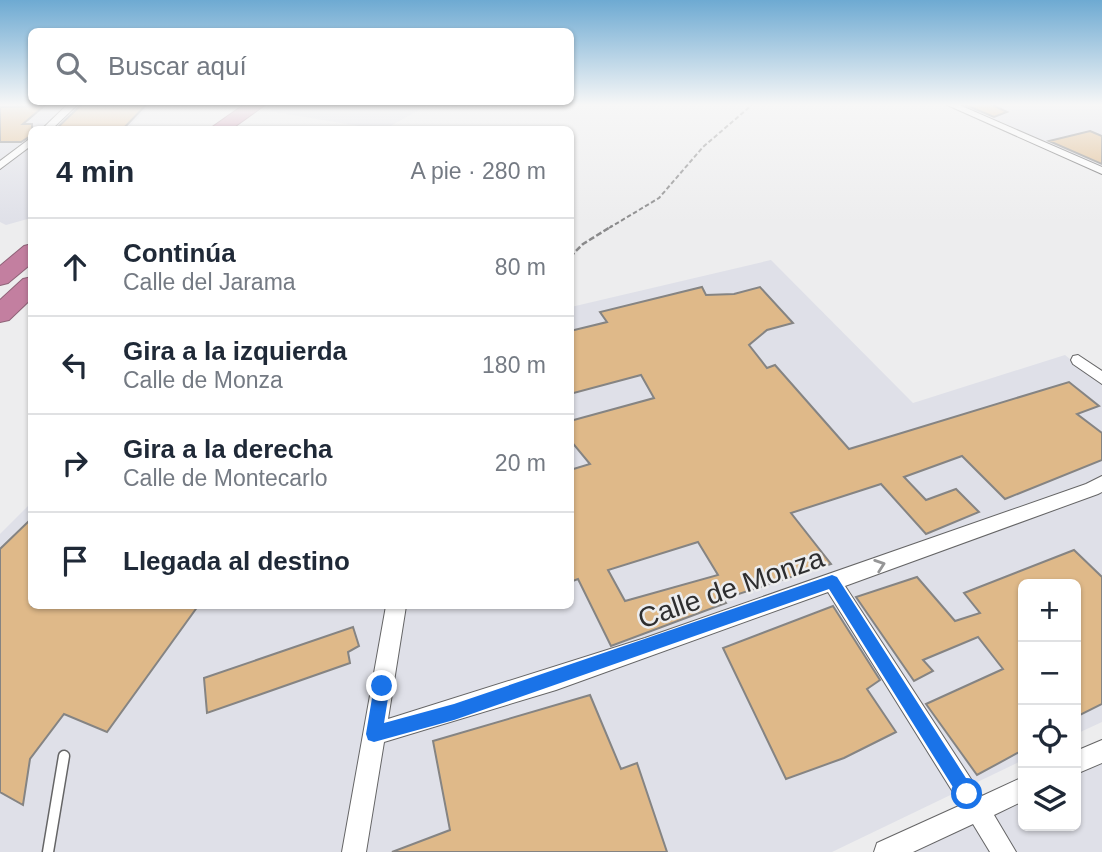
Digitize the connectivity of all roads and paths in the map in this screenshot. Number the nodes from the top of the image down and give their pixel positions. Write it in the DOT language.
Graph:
graph roads {
  1 [pos="27,144"];
  2 [pos="707,144"];
  3 [pos="1040,144"];
  4 [pos="0,166"];
  5 [pos="1102,171"];
  6 [pos="574,253"];
  7 [pos="28,254"];
  8 [pos="28,264"];
  9 [pos="0,278"];
  10 [pos="28,288"];
  11 [pos="0,289"];
  12 [pos="0,314"];
  13 [pos="1078,360"];
  14 [pos="1102,379"];
  15 [pos="1102,483"];
  16 [pos="832,582"];
  17 [pos="395,609"];
  18 [pos="374,734"];
  19 [pos="1102,751"];
  20 [pos="64,756"];
  21 [pos="1081,762"];
  22 [pos="1018,791"];
  23 [pos="977,811"];
  24 [pos="48,852"];
  25 [pos="354,852"];
  26 [pos="886,852"];
  27 [pos="1004,852"];
  1 -- 4 [label="street"];
  2 -- 6 [label="path"];
  3 -- 5 [label="street"];
  7 -- 9 [label="highway"];
  8 -- 11 [label="highway"];
  10 -- 12 [label="highway"];
  13 -- 14 [label="street"];
  16 -- 15 [label="street, Calle de Monza, one-way"];
  16 -- 18 [label="street, Calle de Monza"];
  16 -- 23 [label="street"];
  17 -- 18 [label="street"];
  18 -- 25 [label="street"];
  19 -- 21 [label="street"];
  20 -- 24 [label="lane"];
  22 -- 23 [label="street"];
  23 -- 26 [label="street"];
  23 -- 27 [label="street"];
}
